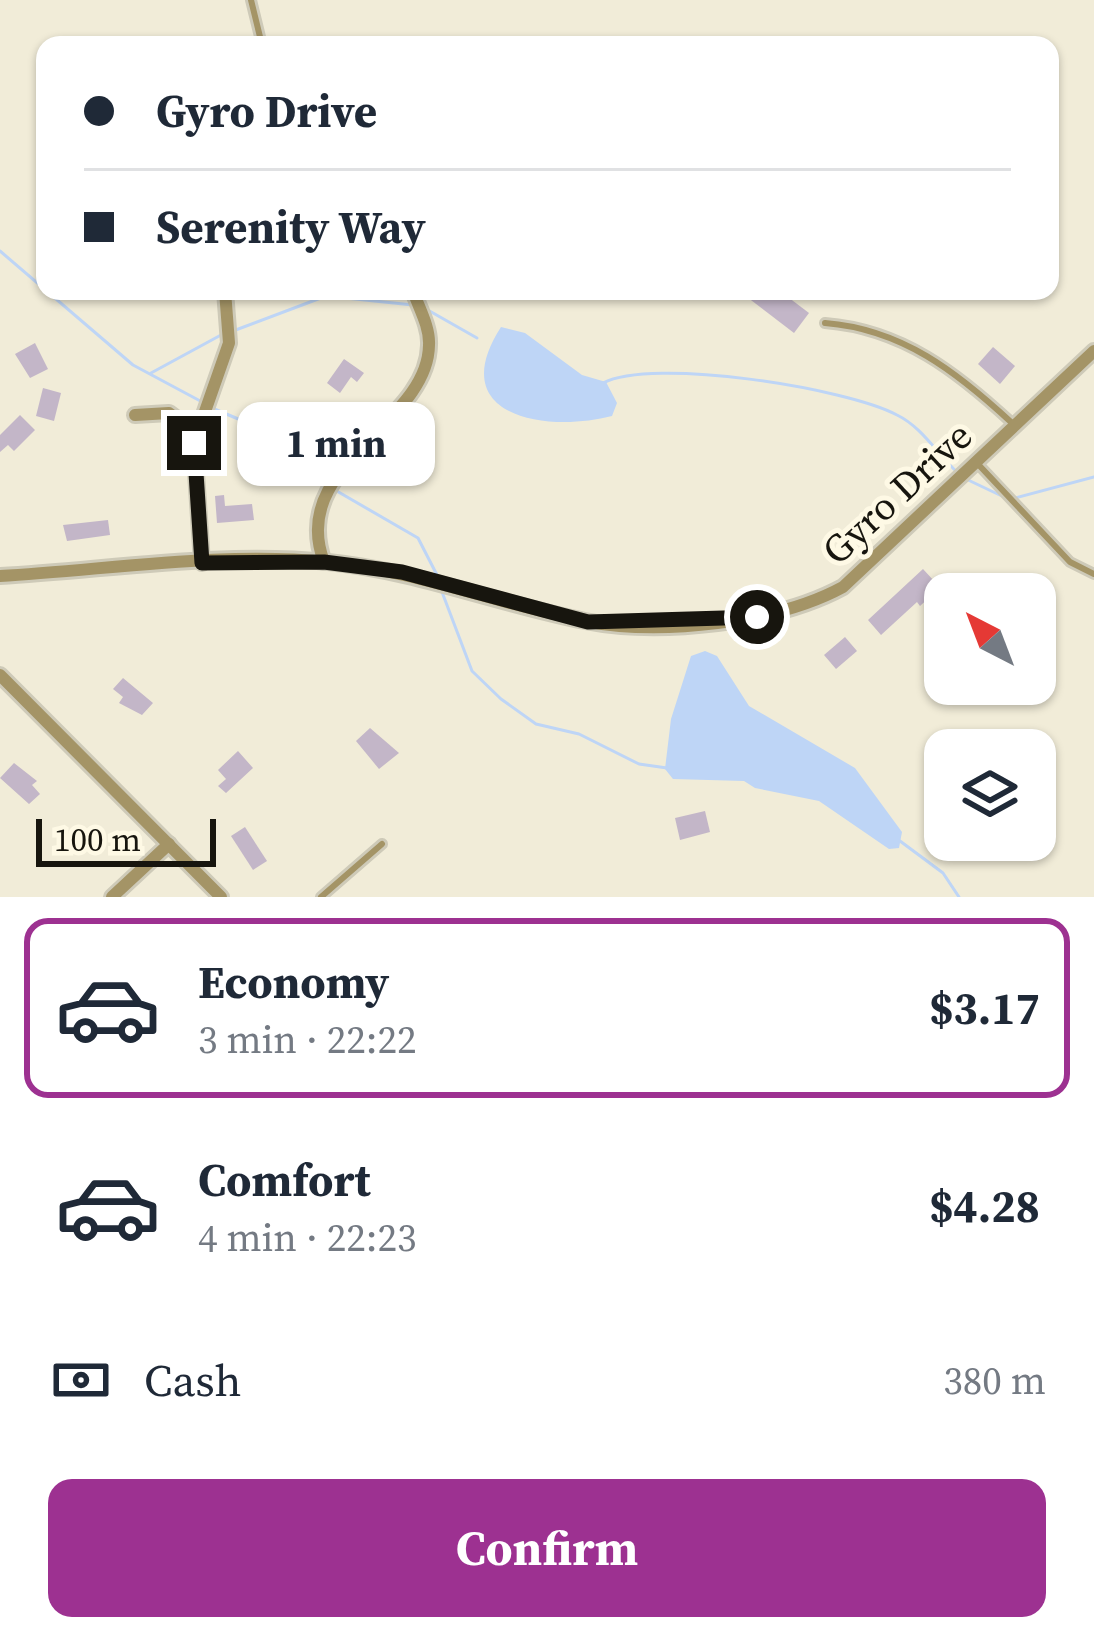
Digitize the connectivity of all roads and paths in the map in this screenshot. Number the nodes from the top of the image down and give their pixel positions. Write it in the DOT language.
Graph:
graph roads {
  1 [pos="251,0"];
  2 [pos="260,36"];
  3 [pos="226,300"];
  4 [pos="416,300"];
  5 [pos="825,323"];
  6 [pos="1094,351"];
  7 [pos="135,415"];
  8 [pos="1015,426"];
  9 [pos="194,443"];
  10 [pos="976,462"];
  11 [pos="324,562"];
  12 [pos="202,563"];
  13 [pos="1094,574"];
  14 [pos="0,576"];
  15 [pos="0,675"];
  16 [pos="169,844"];
  17 [pos="382,844"];
  18 [pos="112,897"];
  19 [pos="221,897"];
  20 [pos="321,897"];
  1 -- 2 [label="lane"];
  3 -- 9 [label="street"];
  4 -- 11 [label="street"];
  5 -- 8 [label="lane"];
  6 -- 8 [label="street, Gyro Drive"];
  7 -- 9 [label="street"];
  8 -- 10 [label="street, Gyro Drive"];
  9 -- 12 [label="street"];
  10 -- 11 [label="street, Gyro Drive"];
  10 -- 13 [label="lane"];
  11 -- 12 [label="street, Gyro Drive"];
  12 -- 14 [label="street, Gyro Drive"];
  15 -- 16 [label="street"];
  16 -- 18 [label="street"];
  16 -- 19 [label="street"];
  17 -- 20 [label="lane"];
}
